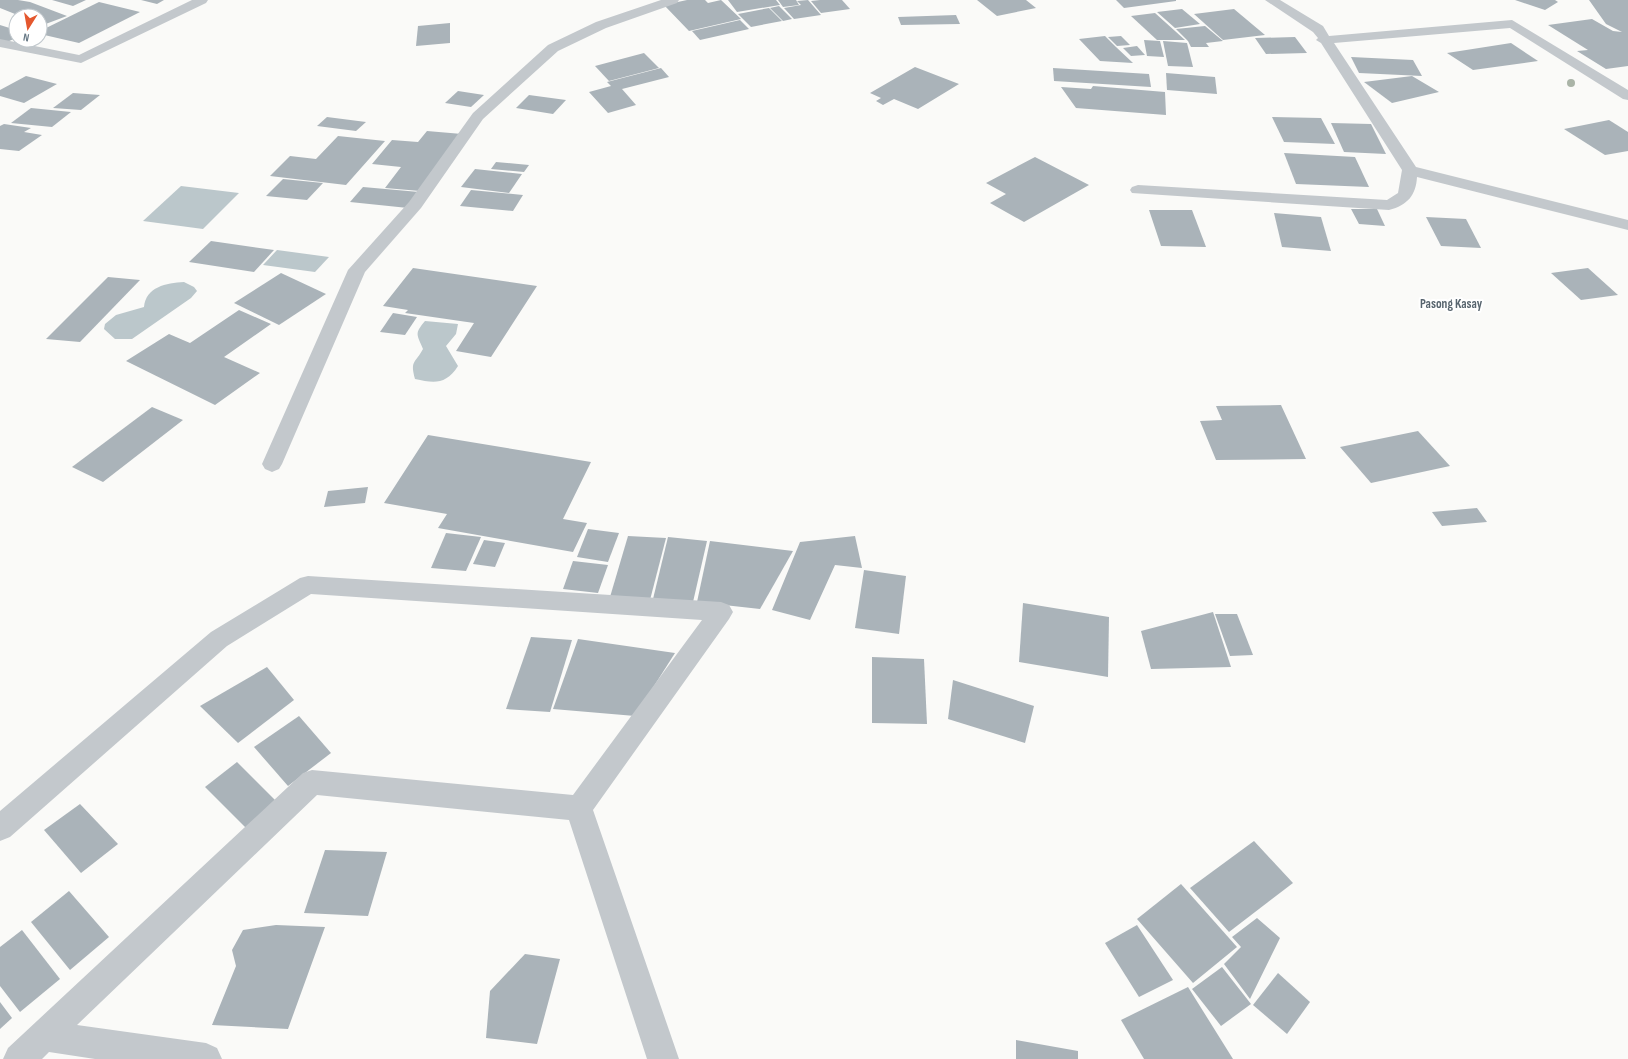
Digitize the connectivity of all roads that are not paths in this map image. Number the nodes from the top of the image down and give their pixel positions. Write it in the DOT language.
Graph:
graph roads {
  1 [pos="202,0"];
  2 [pos="674,0"];
  3 [pos="1271,0"];
  4 [pos="1323,40"];
  5 [pos="3,46"];
  6 [pos="1628,96"];
  7 [pos="1410,170"];
  8 [pos="1138,190"];
  9 [pos="1628,225"];
  10 [pos="272,464"];
  11 [pos="579,808"];
  12 [pos="0,828"];
  13 [pos="43,1036"];
  14 [pos="19,1059"];
  15 [pos="206,1059"];
  16 [pos="663,1059"];
  1 -- 5 [label="street"];
  2 -- 10 [label="street"];
  3 -- 4 [label="street"];
  4 -- 6 [label="street"];
  4 -- 7 [label="street"];
  7 -- 8 [label="street"];
  7 -- 9 [label="street"];
  11 -- 12 [label="street"];
  11 -- 13 [label="street"];
  11 -- 16 [label="street"];
  13 -- 14 [label="street"];
  13 -- 15 [label="street"];
}
